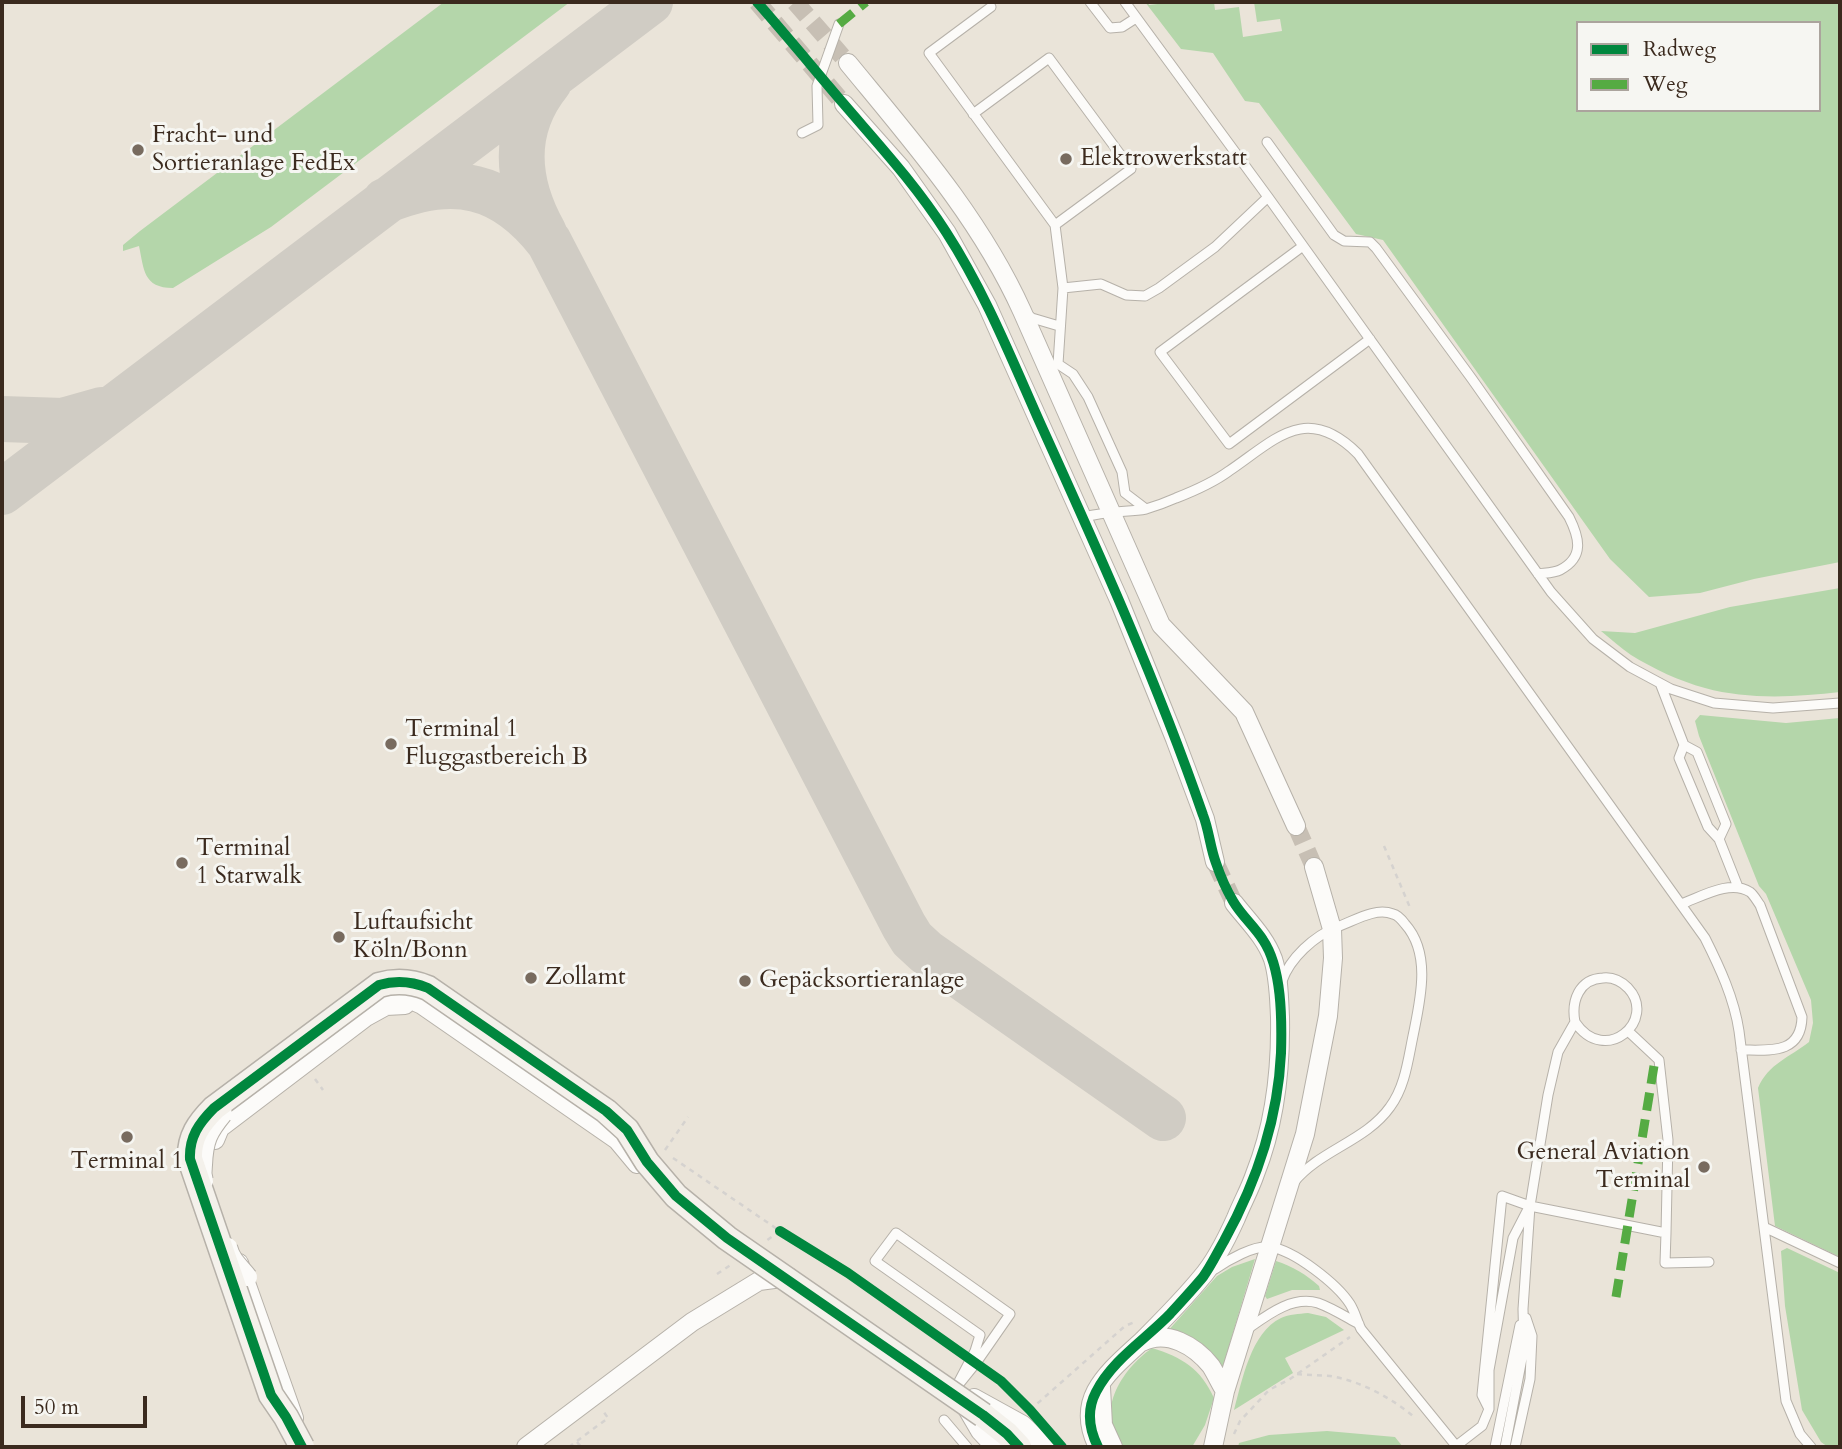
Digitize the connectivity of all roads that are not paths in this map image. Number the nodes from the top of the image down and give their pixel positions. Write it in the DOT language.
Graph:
graph roads {
  1 [pos="1090,2"];
  2 [pos="1125,2"];
  3 [pos="991,7"];
  4 [pos="1136,18"];
  5 [pos="839,24"];
  6 [pos="848,63"];
  7 [pos="844,104"];
  8 [pos="973,114"];
  9 [pos="802,133"];
  10 [pos="1268,142"];
  11 [pos="1268,197"];
  12 [pos="1055,225"];
  13 [pos="1303,246"];
  14 [pos="1063,288"];
  15 [pos="1022,311"];
  16 [pos="1059,326"];
  17 [pos="1370,339"];
  18 [pos="1146,509"];
  19 [pos="1111,512"];
  20 [pos="1083,517"];
  21 [pos="1538,574"];
  22 [pos="1660,683"];
  23 [pos="1840,703"];
  24 [pos="1684,745"];
  25 [pos="1296,826"];
  26 [pos="1719,839"];
  27 [pos="1215,862"];
  28 [pos="1314,867"];
  29 [pos="1738,887"];
  30 [pos="1234,903"];
  31 [pos="1681,904"];
  32 [pos="1332,929"];
  33 [pos="1279,988"];
  34 [pos="422,1005"];
  35 [pos="1575,1022"];
  36 [pos="1628,1031"];
  37 [pos="1741,1050"];
  38 [pos="1286,1191"];
  39 [pos="1530,1206"];
  40 [pos="1764,1227"];
  41 [pos="1665,1233"];
  42 [pos="1270,1247"];
  43 [pos="1709,1262"];
  44 [pos="1840,1263"];
  45 [pos="796,1276"];
  46 [pos="1202,1278"];
  47 [pos="1523,1310"];
  48 [pos="1360,1326"];
  49 [pos="1244,1331"];
  50 [pos="1140,1343"];
  51 [pos="1101,1384"];
  52 [pos="955,1389"];
  53 [pos="1225,1391"];
  54 [pos="1489,1409"];
  55 [pos="944,1419"];
  56 [pos="303,1447"];
  57 [pos="312,1447"];
  58 [pos="526,1447"];
  59 [pos="967,1447"];
  60 [pos="996,1447"];
  61 [pos="1019,1447"];
  62 [pos="1046,1447"];
  63 [pos="1098,1447"];
  64 [pos="1113,1447"];
  65 [pos="1212,1447"];
  66 [pos="1456,1447"];
  67 [pos="1495,1447"];
  68 [pos="1505,1447"];
  69 [pos="1515,1447"];
  70 [pos="1811,1447"];
  1 -- 4 [label="lane"];
  2 -- 4 [label="lane"];
  3 -- 8 [label="lane"];
  4 -- 11 [label="lane"];
  5 -- 9 [label="lane"];
  6 -- 15 [label="street"];
  7 -- 20 [label="street"];
  8 -- 12 [label="lane"];
  8 -- 12 [label="lane"];
  10 -- 21 [label="lane"];
  11 -- 13 [label="lane"];
  11 -- 14 [label="lane"];
  12 -- 14 [label="lane"];
  13 -- 17 [label="lane"];
  13 -- 17 [label="lane"];
  14 -- 16 [label="lane"];
  15 -- 16 [label="lane"];
  15 -- 19 [label="street"];
  16 -- 18 [label="lane"];
  17 -- 21 [label="lane"];
  18 -- 19 [label="lane"];
  18 -- 31 [label="lane"];
  19 -- 20 [label="lane"];
  19 -- 25 [label="street"];
  20 -- 27 [label="street"];
  21 -- 22 [label="lane"];
  22 -- 23 [label="lane"];
  22 -- 24 [label="lane"];
  24 -- 26 [label="lane"];
  24 -- 26 [label="lane"];
  26 -- 29 [label="lane"];
  28 -- 32 [label="street"];
  29 -- 31 [label="lane"];
  29 -- 37 [label="lane"];
  30 -- 33 [label="street"];
  31 -- 37 [label="lane"];
  32 -- 33 [label="lane"];
  32 -- 38 [label="street"];
  32 -- 38 [label="lane"];
  33 -- 46 [label="street"];
  34 -- 45 [label="street"];
  34 -- 56 [label="street"];
  34 -- 57 [label="street, bridge"];
  35 -- 36 [label="lane"];
  35 -- 36 [label="lane"];
  35 -- 39 [label="lane"];
  36 -- 41 [label="lane"];
  37 -- 40 [label="lane"];
  38 -- 42 [label="street"];
  39 -- 41 [label="lane"];
  39 -- 47 [label="lane"];
  39 -- 54 [label="lane"];
  39 -- 54 [label="lane"];
  40 -- 44 [label="lane"];
  40 -- 70 [label="lane"];
  41 -- 43 [label="lane"];
  42 -- 46 [label="lane"];
  42 -- 48 [label="lane"];
  42 -- 49 [label="street"];
  45 -- 52 [label="street"];
  45 -- 58 [label="street"];
  46 -- 50 [label="street"];
  47 -- 67 [label="lane"];
  47 -- 68 [label="lane"];
  47 -- 69 [label="lane"];
  48 -- 49 [label="lane"];
  48 -- 66 [label="lane"];
  49 -- 53 [label="street"];
  50 -- 51 [label="street"];
  50 -- 53 [label="street"];
  51 -- 63 [label="street"];
  51 -- 64 [label="street"];
  52 -- 52 [label="lane"];
  52 -- 60 [label="street"];
  52 -- 62 [label="street"];
  53 -- 65 [label="street"];
  54 -- 66 [label="lane"];
  55 -- 59 [label="lane"];
  56 -- 61 [label="street, bridge"];
}
